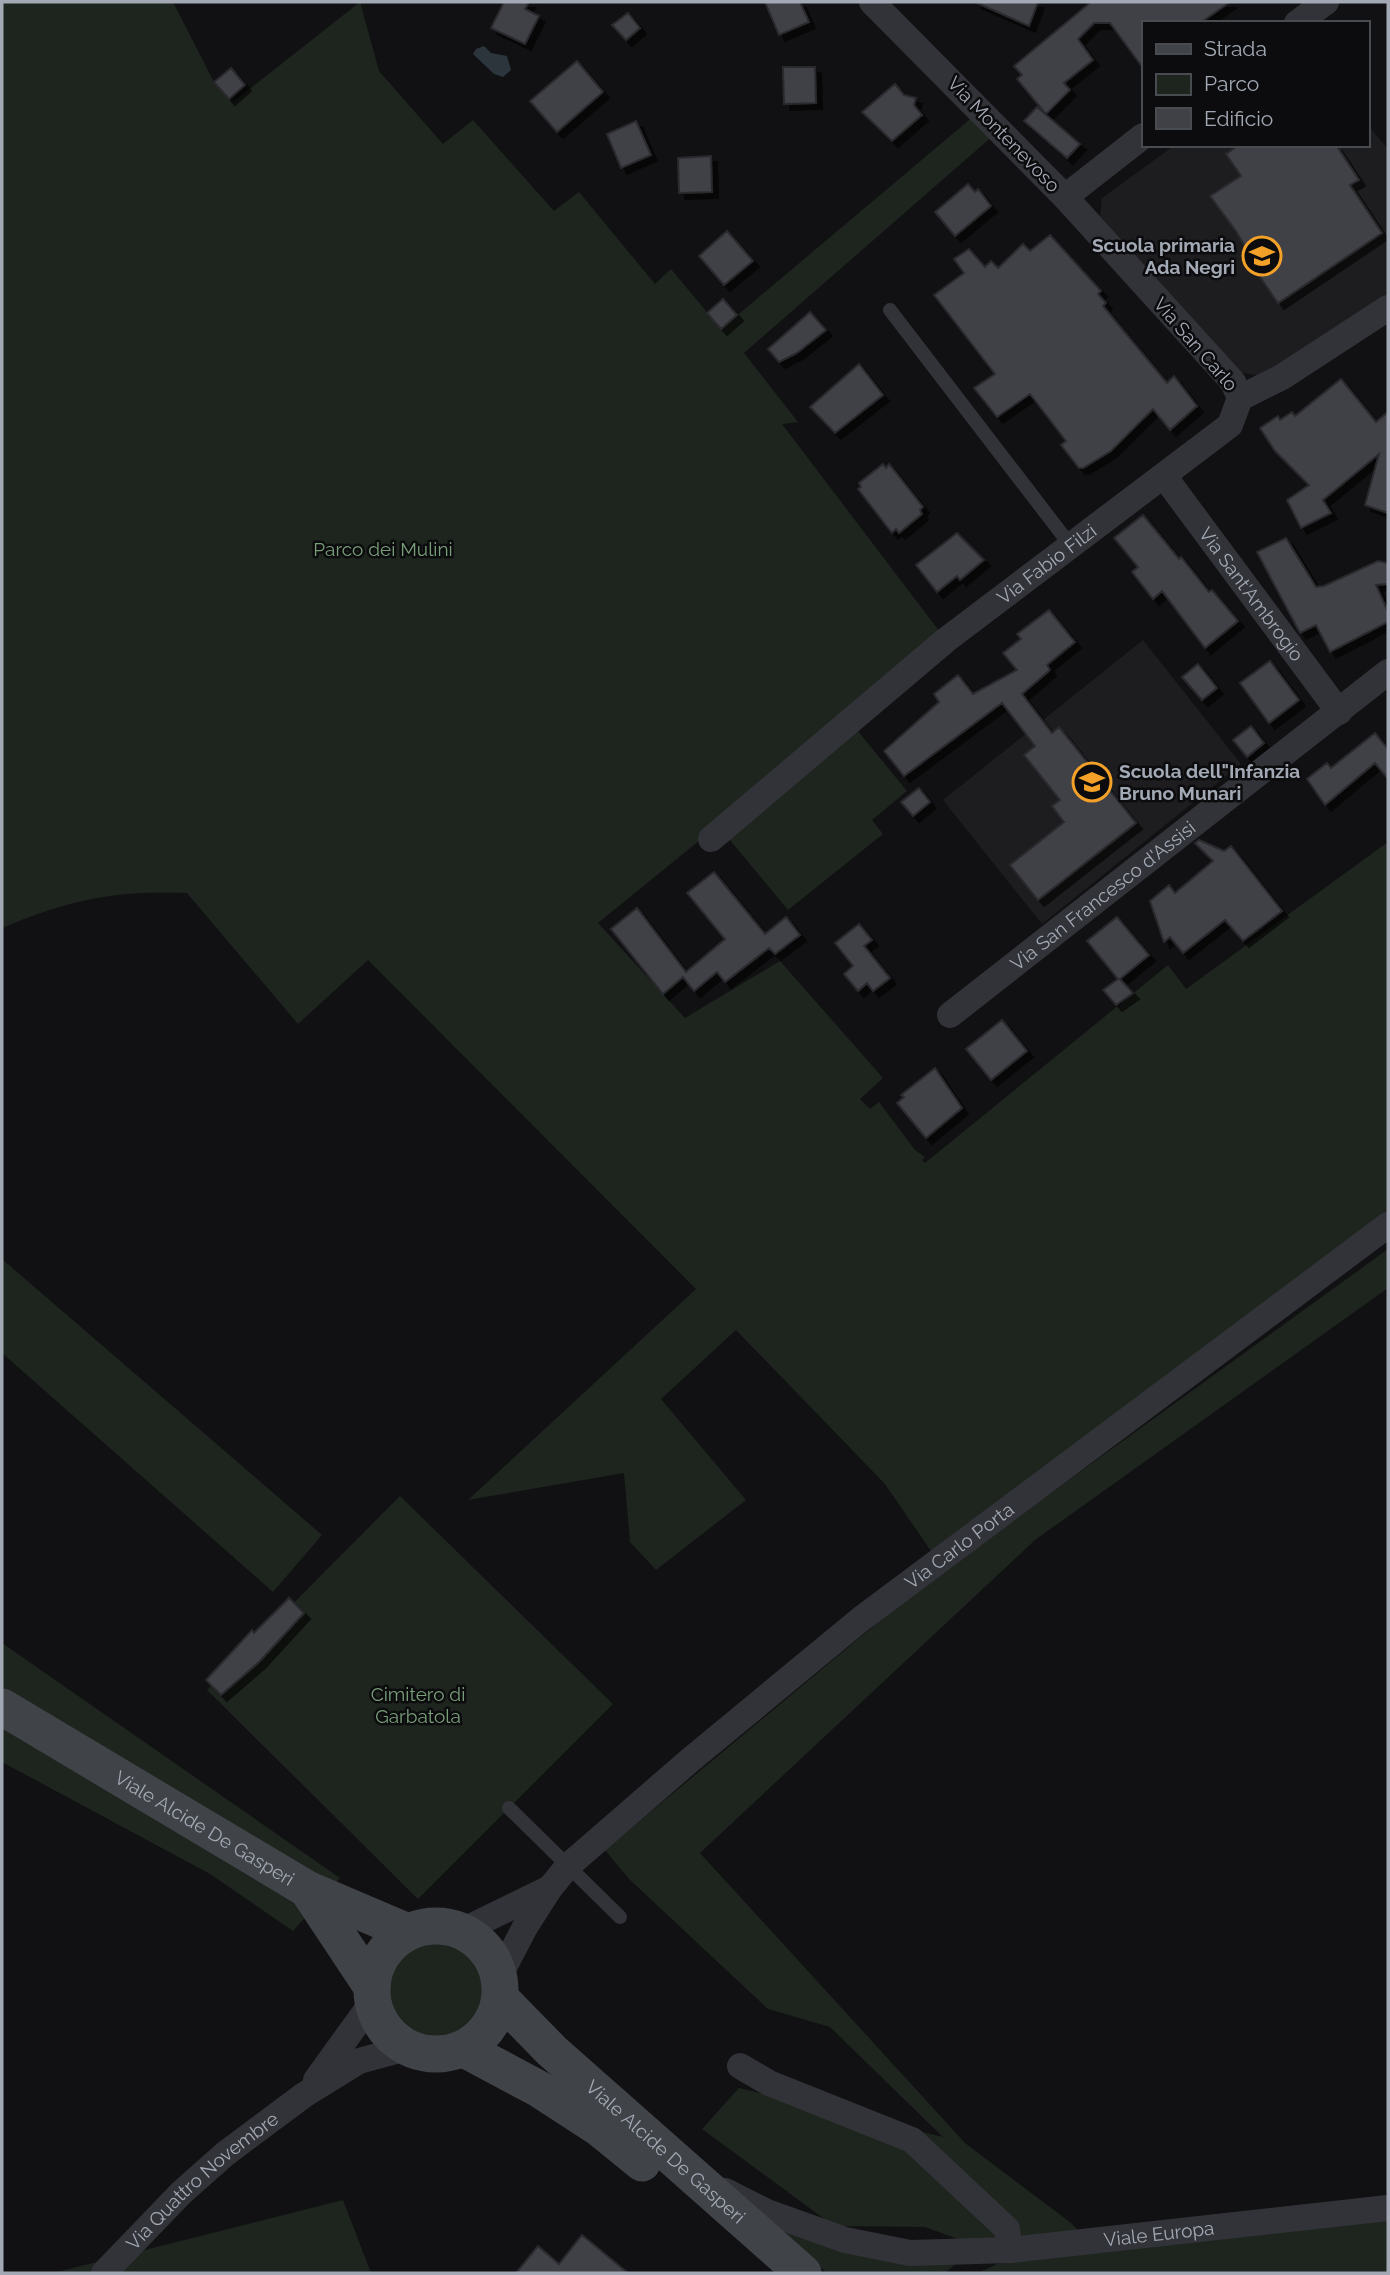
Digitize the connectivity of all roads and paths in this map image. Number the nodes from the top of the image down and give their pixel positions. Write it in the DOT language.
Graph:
graph roads {
  1 [pos="872,2"];
  2 [pos="1326,2"];
  3 [pos="1300,21"];
  4 [pos="1142,137"];
  5 [pos="1065,197"];
  6 [pos="1388,308"];
  7 [pos="890,310"];
  8 [pos="1240,398"];
  9 [pos="1164,475"];
  10 [pos="1071,546"];
  11 [pos="1388,671"];
  12 [pos="1339,712"];
  13 [pos="711,839"];
  14 [pos="950,1015"];
  15 [pos="1388,1224"];
  16 [pos="2,1707"];
  17 [pos="509,1808"];
  18 [pos="568,1866"];
  19 [pos="550,1888"];
  20 [pos="307,1889"];
  21 [pos="620,1917"];
  22 [pos="462,1931"];
  23 [pos="408,1932"];
  24 [pos="500,1987"];
  25 [pos="373,1994"];
  26 [pos="407,2048"];
  27 [pos="464,2049"];
  28 [pos="740,2066"];
  29 [pos="304,2095"];
  30 [pos="685,2170"];
  31 [pos="1388,2208"];
  32 [pos="1010,2250"];
  33 [pos="104,2273"];
  34 [pos="777,2273"];
  35 [pos="803,2273"];
  36 [pos="965,2273"];
  1 -- 5 [label="street, Via Montenevoso"];
  2 -- 3 [label="street"];
  4 -- 5 [label="street, Via Montenevoso"];
  5 -- 8 [label="street, Via San Carlo"];
  6 -- 8 [label="street"];
  7 -- 10 [label="lane"];
  8 -- 9 [label="street, Via Fabio Filzi"];
  9 -- 10 [label="street, Via Fabio Filzi"];
  9 -- 12 [label="street, Via Sant'Ambrogio"];
  10 -- 13 [label="street, Via Fabio Filzi"];
  11 -- 12 [label="street, Via San Francesco d'Assisi"];
  12 -- 14 [label="street, Via San Francesco d'Assisi"];
  15 -- 18 [label="street, Via Carlo Porta"];
  16 -- 20 [label="street, Viale Alcide De Gasperi"];
  17 -- 18 [label="lane"];
  18 -- 19 [label="street, Via Carlo Porta"];
  18 -- 21 [label="lane"];
  19 -- 22 [label="street"];
  19 -- 24 [label="street, Via Carlo Porta"];
  20 -- 23 [label="street"];
  20 -- 25 [label="street, Viale Alcide De Gasperi"];
  22 -- 23 [label="street"];
  22 -- 24 [label="street"];
  23 -- 25 [label="street"];
  24 -- 27 [label="street"];
  24 -- 30 [label="street, Viale Alcide De Gasperi"];
  25 -- 26 [label="street"];
  25 -- 29 [label="street"];
  26 -- 27 [label="street"];
  26 -- 29 [label="street"];
  27 -- 34 [label="street, Viale Alcide De Gasperi"];
  28 -- 32 [label="street"];
  29 -- 33 [label="street, Via Quattro Novembre"];
  30 -- 32 [label="street, Viale Europa"];
  30 -- 35 [label="street, Viale Alcide De Gasperi"];
  31 -- 32 [label="street, Viale Europa"];
  32 -- 36 [label="street"];
}
